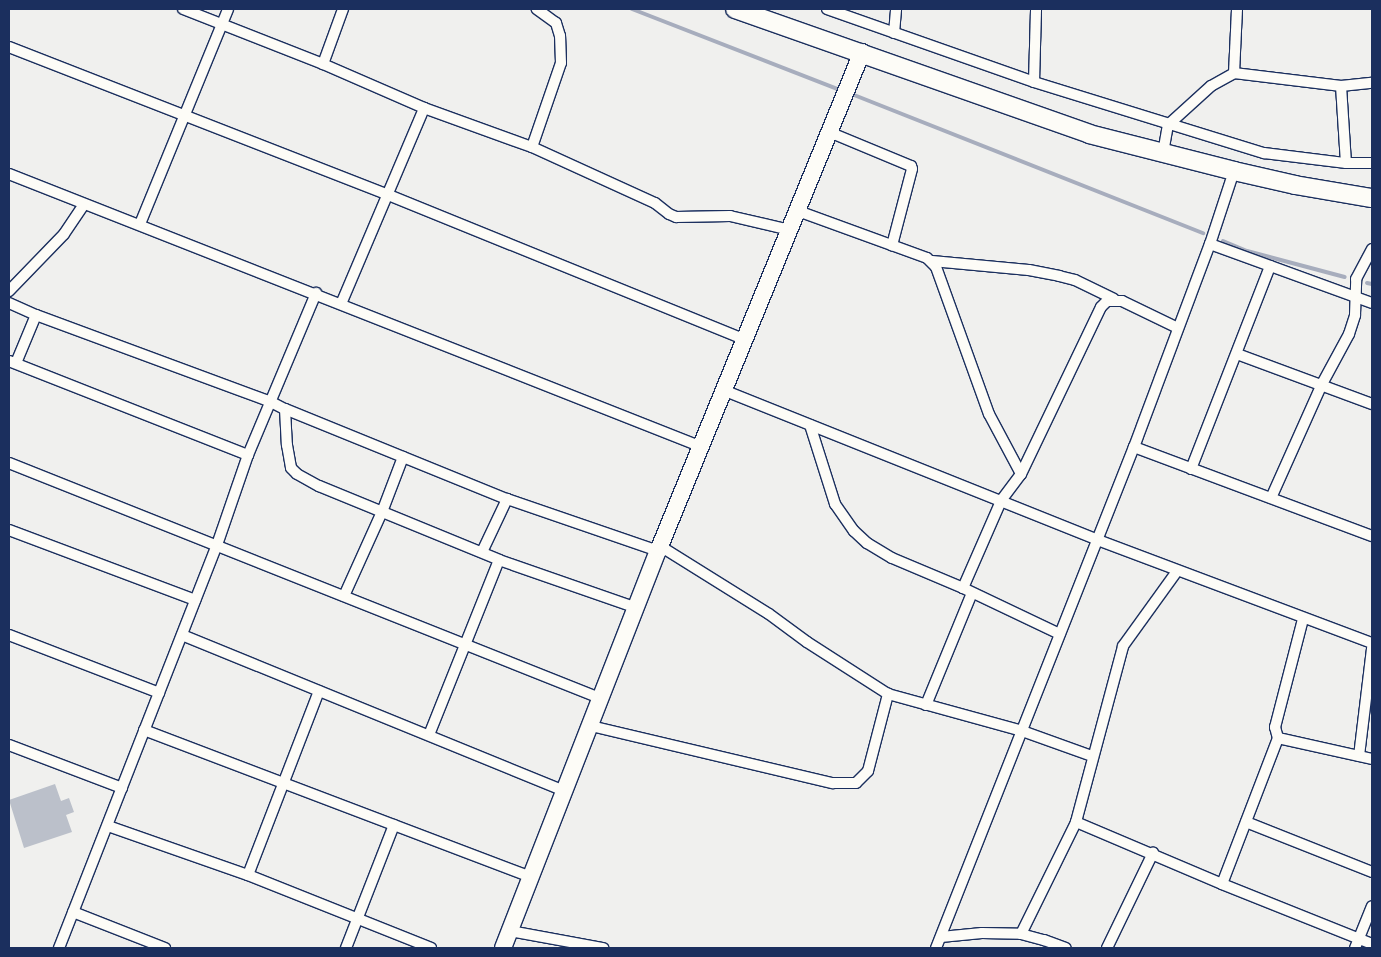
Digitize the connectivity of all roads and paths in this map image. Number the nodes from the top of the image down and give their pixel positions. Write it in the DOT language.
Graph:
graph roads {
  1 [pos="183,9"];
  2 [pos="228,9"];
  3 [pos="343,9"];
  4 [pos="537,9"];
  5 [pos="735,9"];
  6 [pos="827,9"];
  7 [pos="896,9"];
  8 [pos="1036,9"];
  9 [pos="1237,9"];
  10 [pos="223,24"];
  11 [pos="894,33"];
  12 [pos="9,47"];
  13 [pos="862,52"];
  14 [pos="323,64"];
  15 [pos="1234,73"];
  16 [pos="1034,82"];
  17 [pos="1372,82"];
  18 [pos="1341,86"];
  19 [pos="424,108"];
  20 [pos="185,116"];
  21 [pos="1168,125"];
  22 [pos="829,132"];
  23 [pos="532,146"];
  24 [pos="1163,153"];
  25 [pos="1346,163"];
  26 [pos="1372,163"];
  27 [pos="1234,171"];
  28 [pos="9,174"];
  29 [pos="386,194"];
  30 [pos="1372,198"];
  31 [pos="84,204"];
  32 [pos="798,212"];
  33 [pos="140,224"];
  34 [pos="790,230"];
  35 [pos="1210,244"];
  36 [pos="892,245"];
  37 [pos="1371,252"];
  38 [pos="932,262"];
  39 [pos="1270,266"];
  40 [pos="9,291"];
  41 [pos="316,293"];
  42 [pos="1356,298"];
  43 [pos="1114,299"];
  44 [pos="9,302"];
  45 [pos="1372,303"];
  46 [pos="341,304"];
  47 [pos="36,315"];
  48 [pos="1178,328"];
  49 [pos="745,340"];
  50 [pos="1237,354"];
  51 [pos="12,362"];
  52 [pos="1322,384"];
  53 [pos="723,390"];
  54 [pos="269,401"];
  55 [pos="1372,404"];
  56 [pos="285,409"];
  57 [pos="810,425"];
  58 [pos="1134,446"];
  59 [pos="702,447"];
  60 [pos="248,455"];
  61 [pos="403,457"];
  62 [pos="9,464"];
  63 [pos="1191,469"];
  64 [pos="1020,474"];
  65 [pos="1271,498"];
  66 [pos="507,499"];
  67 [pos="1001,501"];
  68 [pos="382,512"];
  69 [pos="9,530"];
  70 [pos="1372,536"];
  71 [pos="1095,539"];
  72 [pos="217,545"];
  73 [pos="659,549"];
  74 [pos="482,552"];
  75 [pos="499,560"];
  76 [pos="1177,571"];
  77 [pos="967,591"];
  78 [pos="344,596"];
  79 [pos="195,600"];
  80 [pos="637,608"];
  81 [pos="1303,619"];
  82 [pos="1060,634"];
  83 [pos="9,635"];
  84 [pos="182,635"];
  85 [pos="1372,643"];
  86 [pos="465,645"];
  87 [pos="1372,648"];
  88 [pos="319,691"];
  89 [pos="159,693"];
  90 [pos="888,694"];
  91 [pos="602,699"];
  92 [pos="926,705"];
  93 [pos="591,726"];
  94 [pos="144,730"];
  95 [pos="1022,731"];
  96 [pos="429,735"];
  97 [pos="1278,738"];
  98 [pos="9,745"];
  99 [pos="1092,756"];
  100 [pos="1359,756"];
  101 [pos="1372,759"];
  102 [pos="283,783"];
  103 [pos="122,788"];
  104 [pos="565,791"];
  105 [pos="1076,822"];
  106 [pos="1246,822"];
  107 [pos="394,825"];
  108 [pos="108,826"];
  109 [pos="1153,853"];
  110 [pos="1372,872"];
  111 [pos="248,875"];
  112 [pos="531,877"];
  113 [pos="1222,884"];
  114 [pos="1372,906"];
  115 [pos="73,912"];
  116 [pos="358,919"];
  117 [pos="510,931"];
  118 [pos="1021,934"];
  119 [pos="941,937"];
  120 [pos="1357,944"];
  121 [pos="1372,944"];
  122 [pos="59,948"];
  123 [pos="165,948"];
  124 [pos="346,948"];
  125 [pos="431,948"];
  126 [pos="504,948"];
  127 [pos="603,948"];
  128 [pos="936,948"];
  129 [pos="1066,948"];
  130 [pos="1107,948"];
  1 -- 10 [label="street"];
  2 -- 10 [label="street"];
  3 -- 14 [label="street"];
  4 -- 23 [label="street"];
  5 -- 13 [label="highway"];
  6 -- 11 [label="street"];
  7 -- 11 [label="street"];
  8 -- 16 [label="street"];
  9 -- 15 [label="street"];
  10 -- 14 [label="street"];
  10 -- 20 [label="street"];
  11 -- 16 [label="street"];
  12 -- 20 [label="street"];
  13 -- 22 [label="main road"];
  13 -- 24 [label="highway"];
  14 -- 19 [label="street"];
  15 -- 18 [label="street"];
  15 -- 21 [label="street"];
  16 -- 21 [label="street"];
  17 -- 18 [label="street"];
  18 -- 25 [label="street"];
  19 -- 23 [label="street"];
  19 -- 29 [label="street"];
  20 -- 29 [label="street"];
  20 -- 33 [label="street"];
  21 -- 24 [label="street"];
  21 -- 25 [label="street"];
  22 -- 32 [label="main road"];
  22 -- 36 [label="street"];
  23 -- 34 [label="street"];
  24 -- 27 [label="highway"];
  25 -- 26 [label="street"];
  27 -- 30 [label="highway"];
  27 -- 35 [label="street"];
  28 -- 31 [label="street"];
  29 -- 46 [label="street"];
  29 -- 49 [label="street"];
  31 -- 33 [label="street"];
  31 -- 40 [label="street"];
  32 -- 34 [label="main road"];
  32 -- 36 [label="street"];
  33 -- 41 [label="street"];
  34 -- 49 [label="main road"];
  35 -- 39 [label="street"];
  35 -- 48 [label="street"];
  36 -- 38 [label="street"];
  37 -- 42 [label="street"];
  38 -- 43 [label="street"];
  38 -- 64 [label="street"];
  39 -- 42 [label="street"];
  39 -- 50 [label="street"];
  41 -- 46 [label="street"];
  41 -- 54 [label="street"];
  42 -- 45 [label="street"];
  42 -- 52 [label="street"];
  43 -- 48 [label="street"];
  43 -- 64 [label="street"];
  44 -- 47 [label="street"];
  46 -- 59 [label="street"];
  47 -- 51 [label="street"];
  47 -- 54 [label="street"];
  48 -- 58 [label="street"];
  49 -- 53 [label="main road"];
  50 -- 52 [label="street"];
  50 -- 63 [label="street"];
  51 -- 60 [label="street"];
  52 -- 55 [label="street"];
  52 -- 65 [label="street"];
  53 -- 57 [label="street"];
  53 -- 59 [label="main road"];
  54 -- 56 [label="street"];
  54 -- 60 [label="street"];
  56 -- 61 [label="street"];
  56 -- 68 [label="street"];
  57 -- 67 [label="street"];
  57 -- 77 [label="street"];
  58 -- 63 [label="street"];
  58 -- 71 [label="street"];
  59 -- 73 [label="main road"];
  60 -- 72 [label="street"];
  61 -- 66 [label="street"];
  61 -- 68 [label="street"];
  62 -- 72 [label="street"];
  63 -- 65 [label="street"];
  64 -- 67 [label="street"];
  65 -- 70 [label="street"];
  66 -- 73 [label="street"];
  66 -- 74 [label="street"];
  67 -- 71 [label="street"];
  67 -- 77 [label="street"];
  68 -- 74 [label="street"];
  68 -- 78 [label="street"];
  69 -- 79 [label="street"];
  71 -- 76 [label="street"];
  71 -- 82 [label="street"];
  72 -- 78 [label="street"];
  72 -- 79 [label="street"];
  73 -- 80 [label="main road"];
  73 -- 90 [label="street"];
  74 -- 75 [label="street"];
  75 -- 80 [label="street"];
  75 -- 86 [label="street"];
  76 -- 81 [label="street"];
  76 -- 99 [label="street"];
  77 -- 82 [label="street"];
  77 -- 92 [label="street"];
  78 -- 86 [label="street"];
  79 -- 84 [label="street"];
  80 -- 91 [label="main road"];
  81 -- 85 [label="street"];
  81 -- 97 [label="street"];
  82 -- 95 [label="street"];
  83 -- 89 [label="street"];
  84 -- 88 [label="street"];
  84 -- 89 [label="street"];
  86 -- 91 [label="street"];
  86 -- 96 [label="street"];
  87 -- 100 [label="street"];
  88 -- 96 [label="street"];
  88 -- 102 [label="street"];
  89 -- 94 [label="street"];
  90 -- 92 [label="street"];
  90 -- 93 [label="street"];
  91 -- 93 [label="main road"];
  92 -- 95 [label="street"];
  93 -- 104 [label="main road"];
  94 -- 102 [label="street"];
  94 -- 103 [label="street"];
  95 -- 99 [label="street"];
  95 -- 119 [label="street"];
  96 -- 104 [label="street"];
  97 -- 100 [label="street"];
  97 -- 106 [label="street"];
  98 -- 103 [label="street"];
  99 -- 105 [label="street"];
  100 -- 101 [label="street"];
  102 -- 107 [label="street"];
  102 -- 111 [label="street"];
  103 -- 108 [label="street"];
  104 -- 112 [label="main road"];
  105 -- 109 [label="street"];
  105 -- 118 [label="street"];
  106 -- 110 [label="street"];
  106 -- 113 [label="street"];
  107 -- 112 [label="street"];
  107 -- 116 [label="street"];
  108 -- 111 [label="street"];
  108 -- 115 [label="street"];
  109 -- 113 [label="street"];
  109 -- 130 [label="street"];
  111 -- 116 [label="street"];
  112 -- 117 [label="main road"];
  113 -- 120 [label="street"];
  114 -- 120 [label="street"];
  115 -- 122 [label="street"];
  115 -- 123 [label="street"];
  116 -- 124 [label="street"];
  116 -- 125 [label="street"];
  117 -- 126 [label="main road"];
  117 -- 127 [label="street"];
  118 -- 119 [label="street"];
  118 -- 129 [label="street"];
  119 -- 128 [label="street"];
  120 -- 121 [label="street"];
}
